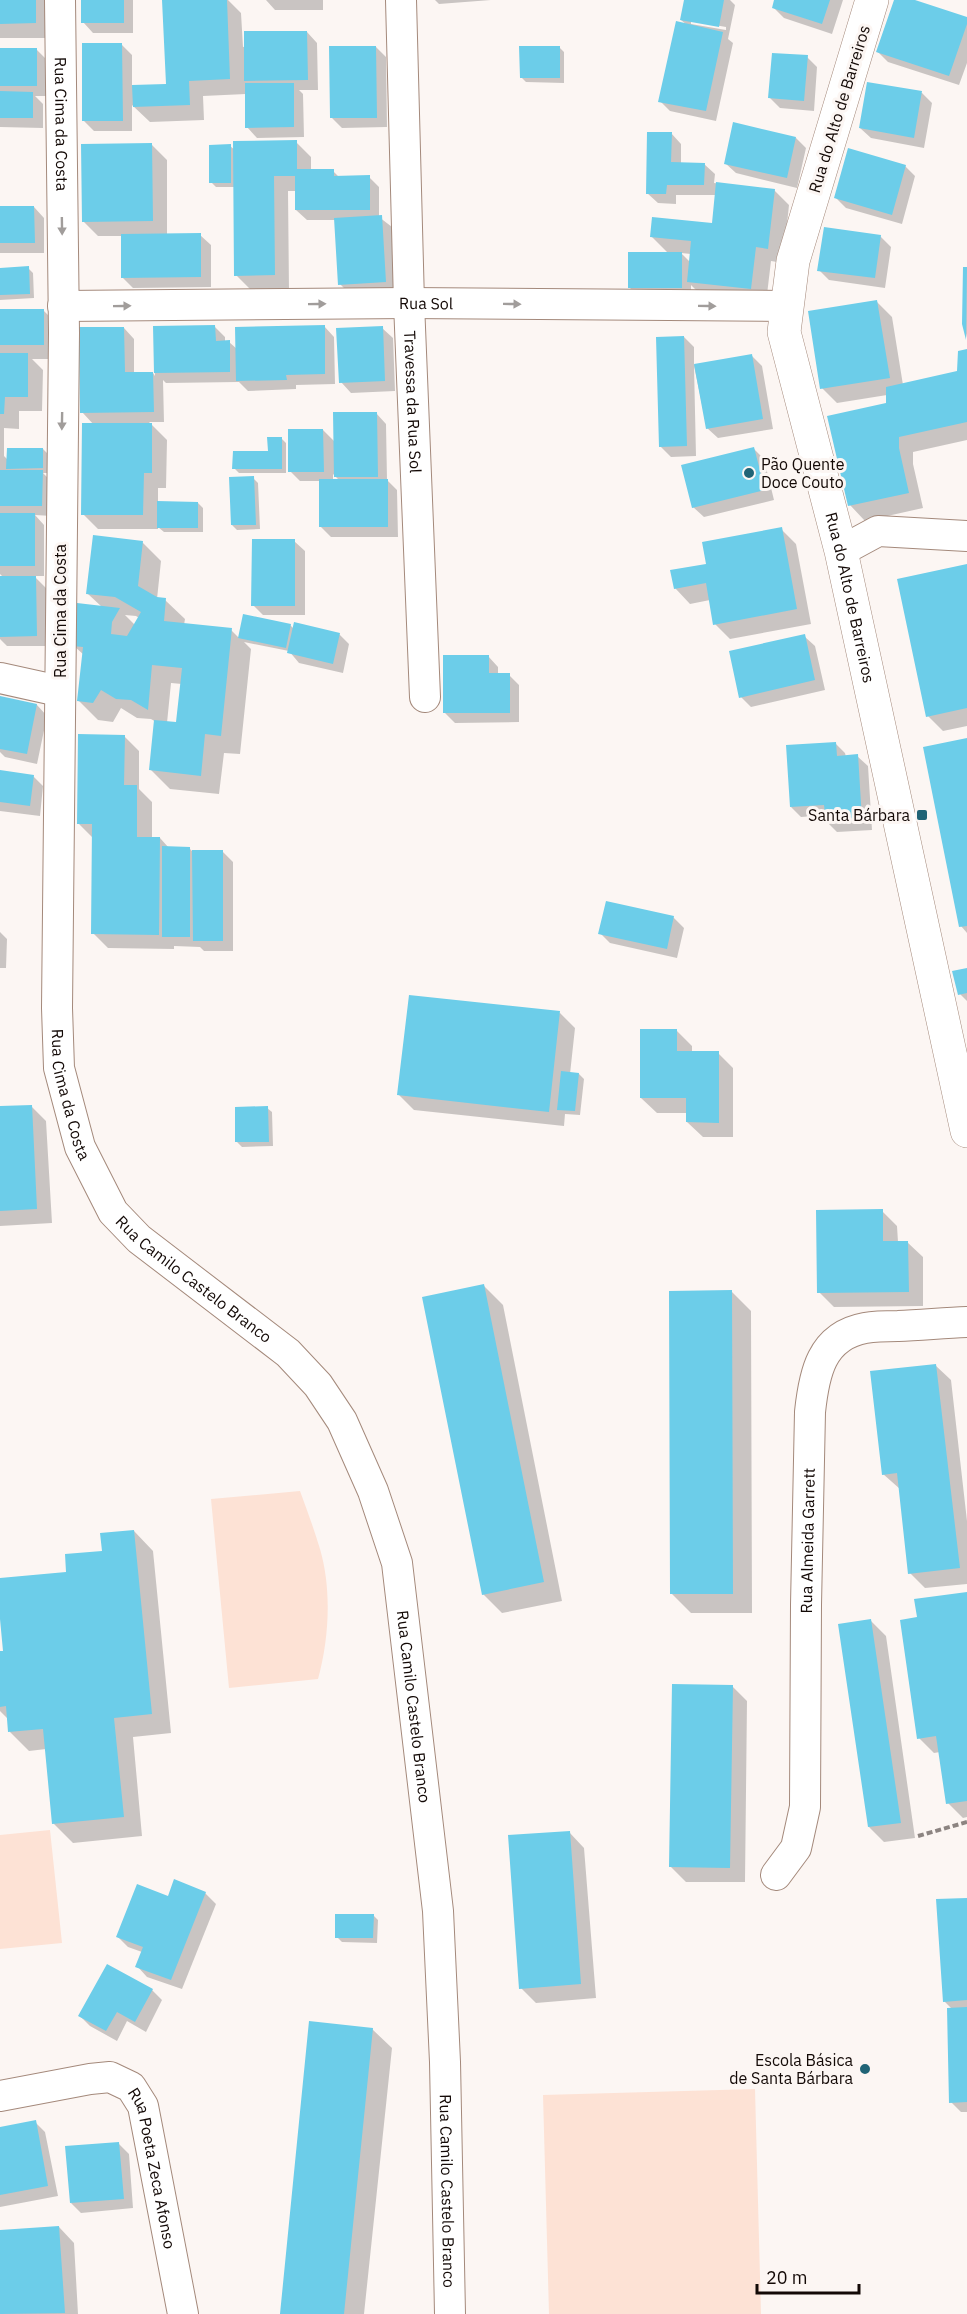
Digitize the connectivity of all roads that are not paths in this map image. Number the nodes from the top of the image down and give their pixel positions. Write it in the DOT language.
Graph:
graph roads {
  1 [pos="60,0"];
  2 [pos="401,0"];
  3 [pos="872,0"];
  4 [pos="409,303"];
  5 [pos="63,306"];
  6 [pos="787,306"];
  7 [pos="967,536"];
  8 [pos="840,551"];
  9 [pos="0,678"];
  10 [pos="59,691"];
  11 [pos="425,697"];
  12 [pos="967,1131"];
  13 [pos="113,1212"];
  14 [pos="967,1322"];
  15 [pos="776,1875"];
  16 [pos="0,2096"];
  17 [pos="183,2314"];
  18 [pos="450,2314"];
  1 -- 5 [label="street, Rua Cima da Costa, one-way"];
  2 -- 4 [label="street, Travessa da Rua Sol"];
  3 -- 6 [label="street, Rua do Alto de Barreiros"];
  5 -- 4 [label="street, Rua Sol, one-way"];
  4 -- 6 [label="street, Rua Sol, one-way"];
  4 -- 11 [label="street, Travessa da Rua Sol"];
  5 -- 10 [label="street, Rua Cima da Costa, one-way"];
  6 -- 8 [label="street, Rua do Alto de Barreiros"];
  7 -- 8 [label="street"];
  8 -- 12 [label="street, Rua do Alto de Barreiros"];
  9 -- 10 [label="street"];
  10 -- 13 [label="street, Rua Cima da Costa"];
  13 -- 18 [label="street, Rua Camilo Castelo Branco"];
  14 -- 15 [label="street, Rua Almeida Garrett"];
  16 -- 17 [label="street, Rua Poeta Zeca Afonso"];
}
